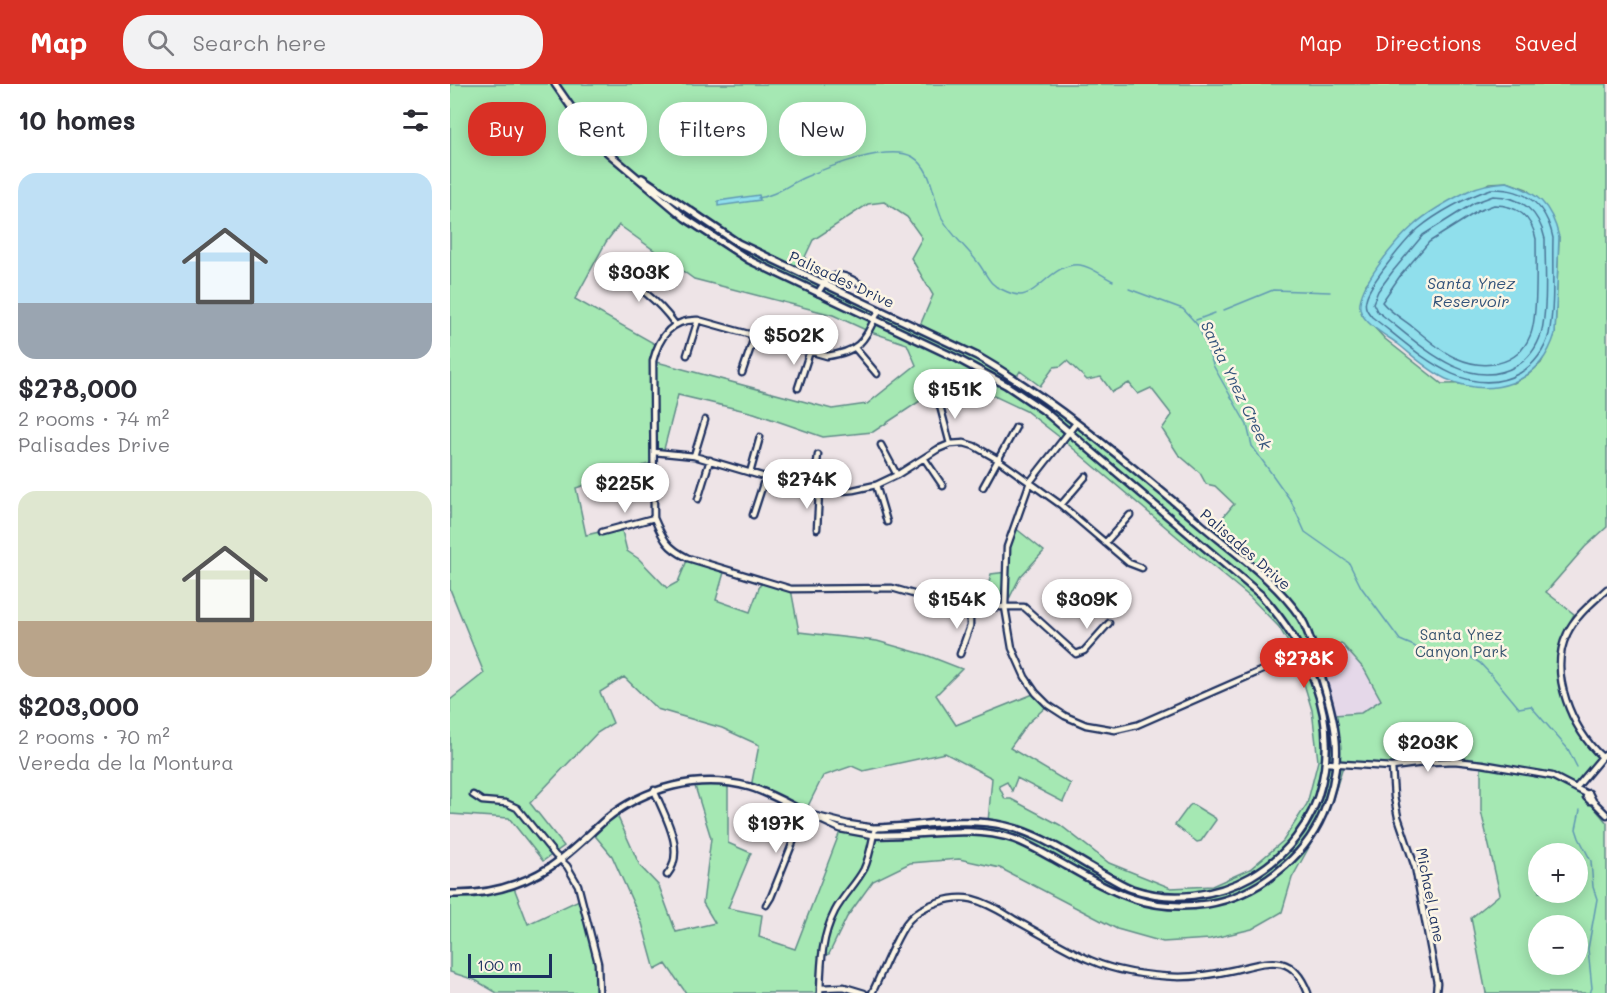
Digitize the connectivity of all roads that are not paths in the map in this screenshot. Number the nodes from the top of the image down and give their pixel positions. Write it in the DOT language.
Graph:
graph roads {
  1 [pos="555,84"];
  2 [pos="568,102"];
  3 [pos="612,156"];
  4 [pos="612,156"];
  5 [pos="611,273"];
  6 [pos="823,284"];
  7 [pos="868,289"];
  8 [pos="818,293"];
  9 [pos="879,310"];
  10 [pos="698,320"];
  11 [pos="874,320"];
  12 [pos="675,324"];
  13 [pos="755,335"];
  14 [pos="855,348"];
  15 [pos="810,351"];
  16 [pos="687,355"];
  17 [pos="742,373"];
  18 [pos="877,374"];
  19 [pos="1012,376"];
  20 [pos="1006,385"];
  21 [pos="798,388"];
  22 [pos="939,402"];
  23 [pos="705,420"];
  24 [pos="1076,423"];
  25 [pos="1016,427"];
  26 [pos="1068,431"];
  27 [pos="760,436"];
  28 [pos="950,444"];
  29 [pos="881,445"];
  30 [pos="654,452"];
  31 [pos="818,455"];
  32 [pos="694,456"];
  33 [pos="924,458"];
  34 [pos="997,459"];
  35 [pos="710,460"];
  36 [pos="750,473"];
  37 [pos="897,475"];
  38 [pos="1086,476"];
  39 [pos="765,478"];
  40 [pos="1030,482"];
  41 [pos="876,485"];
  42 [pos="943,486"];
  43 [pos="983,487"];
  44 [pos="816,492"];
  45 [pos="698,499"];
  46 [pos="1061,505"];
  47 [pos="1130,514"];
  48 [pos="753,515"];
  49 [pos="654,518"];
  50 [pos="887,522"];
  51 [pos="817,529"];
  52 [pos="602,532"];
  53 [pos="1105,543"];
  54 [pos="1142,568"];
  55 [pos="1607,589"];
  56 [pos="1005,607"];
  57 [pos="970,608"];
  58 [pos="1109,623"];
  59 [pos="1313,648"];
  60 [pos="1302,653"];
  61 [pos="960,654"];
  62 [pos="1604,755"];
  63 [pos="1326,763"];
  64 [pos="1336,763"];
  65 [pos="1392,767"];
  66 [pos="1576,788"];
  67 [pos="654,790"];
  68 [pos="473,795"];
  69 [pos="807,813"];
  70 [pos="1607,815"];
  71 [pos="875,828"];
  72 [pos="873,835"];
  73 [pos="561,860"];
  74 [pos="667,875"];
  75 [pos="450,894"];
  76 [pos="766,905"];
  77 [pos="820,990"];
  78 [pos="599,993"];
  79 [pos="864,993"];
  80 [pos="873,993"];
  81 [pos="1308,993"];
  82 [pos="1436,993"];
  1 -- 2 [label="street, Palisades Drive"];
  3 -- 6 [label="street, Palisades Drive"];
  4 -- 8 [label="street, Palisades Drive"];
  5 -- 12 [label="street"];
  6 -- 7 [label="street"];
  6 -- 8 [label="street"];
  6 -- 9 [label="street, Palisades Drive"];
  8 -- 11 [label="street, Palisades Drive"];
  9 -- 11 [label="street"];
  9 -- 19 [label="street, Palisades Drive"];
  10 -- 12 [label="street"];
  10 -- 13 [label="street"];
  10 -- 16 [label="street"];
  11 -- 14 [label="street"];
  11 -- 20 [label="street, Palisades Drive"];
  12 -- 30 [label="street"];
  13 -- 15 [label="street"];
  13 -- 17 [label="street"];
  14 -- 15 [label="street"];
  14 -- 18 [label="street"];
  15 -- 21 [label="street"];
  19 -- 20 [label="street"];
  19 -- 24 [label="street, Palisades Drive"];
  20 -- 26 [label="street, Palisades Drive"];
  22 -- 28 [label="street"];
  23 -- 32 [label="street"];
  24 -- 26 [label="street"];
  24 -- 59 [label="street, Palisades Drive"];
  25 -- 34 [label="street"];
  26 -- 40 [label="street"];
  26 -- 60 [label="street, Palisades Drive"];
  27 -- 36 [label="street"];
  28 -- 33 [label="street"];
  28 -- 34 [label="street"];
  29 -- 37 [label="street"];
  30 -- 32 [label="street"];
  30 -- 49 [label="street"];
  31 -- 44 [label="street"];
  32 -- 35 [label="street"];
  33 -- 37 [label="street"];
  33 -- 42 [label="street"];
  34 -- 40 [label="street"];
  34 -- 43 [label="street"];
  35 -- 36 [label="street"];
  35 -- 45 [label="street"];
  36 -- 39 [label="street"];
  37 -- 41 [label="street"];
  38 -- 46 [label="street"];
  39 -- 44 [label="street"];
  39 -- 48 [label="street"];
  40 -- 46 [label="street"];
  40 -- 56 [label="street"];
  41 -- 44 [label="street"];
  41 -- 50 [label="street"];
  44 -- 51 [label="street"];
  46 -- 53 [label="street"];
  47 -- 53 [label="street"];
  49 -- 52 [label="street"];
  49 -- 57 [label="street"];
  53 -- 54 [label="street"];
  55 -- 62 [label="street"];
  56 -- 57 [label="street"];
  56 -- 58 [label="street"];
  56 -- 60 [label="street"];
  57 -- 61 [label="street"];
  59 -- 60 [label="street"];
  59 -- 64 [label="street, Palisades Drive"];
  60 -- 63 [label="street, Palisades Drive"];
  62 -- 66 [label="street"];
  63 -- 64 [label="street"];
  63 -- 71 [label="street, Palisades Drive"];
  64 -- 65 [label="street"];
  64 -- 72 [label="street, Palisades Drive"];
  65 -- 66 [label="street"];
  65 -- 82 [label="street, Michael Lane"];
  66 -- 70 [label="street"];
  67 -- 69 [label="street, Palisades Drive"];
  67 -- 73 [label="street, Palisades Drive"];
  67 -- 74 [label="street"];
  68 -- 73 [label="street"];
  69 -- 71 [label="street, Palisades Drive"];
  69 -- 72 [label="street, Palisades Drive"];
  69 -- 76 [label="street"];
  71 -- 72 [label="street"];
  72 -- 77 [label="street"];
  73 -- 75 [label="street, Palisades Drive"];
  73 -- 78 [label="street"];
  77 -- 79 [label="street"];
  80 -- 81 [label="street"];
}
